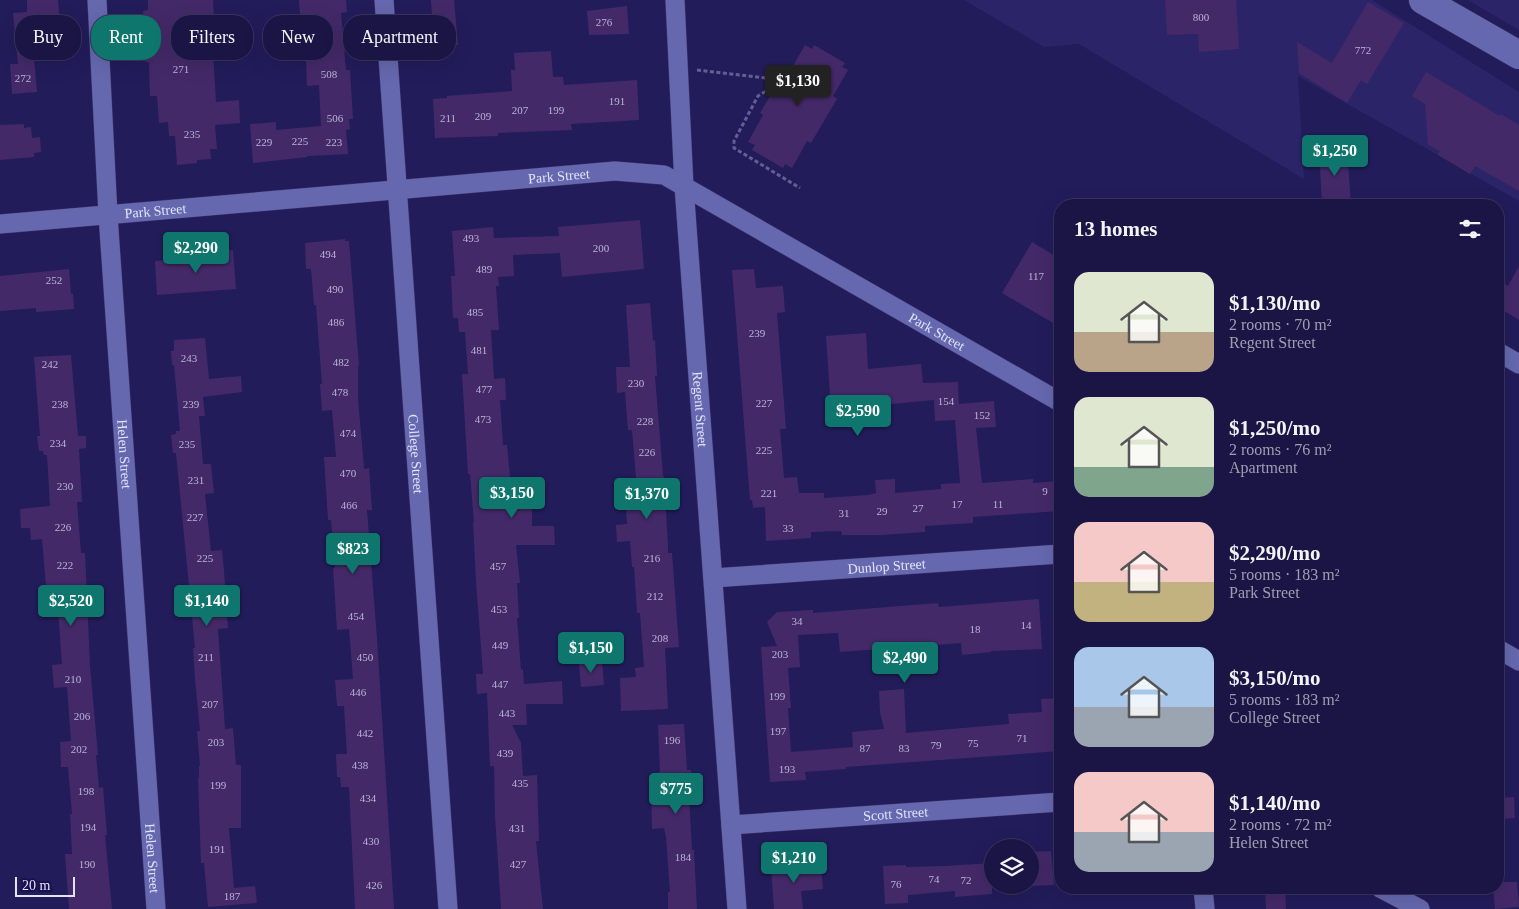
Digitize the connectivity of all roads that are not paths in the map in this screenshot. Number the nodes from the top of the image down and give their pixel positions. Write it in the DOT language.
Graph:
graph roads {
  1 [pos="97,0"];
  2 [pos="384,0"];
  3 [pos="675,0"];
  4 [pos="1423,0"];
  5 [pos="1519,55"];
  6 [pos="684,186"];
  7 [pos="398,190"];
  8 [pos="108,215"];
  9 [pos="0,224"];
  10 [pos="1504,355"];
  11 [pos="1519,364"];
  12 [pos="1054,399"];
  13 [pos="1054,554"];
  14 [pos="713,578"];
  15 [pos="1504,652"];
  16 [pos="1519,661"];
  17 [pos="1054,802"];
  18 [pos="731,826"];
  19 [pos="1204,894"];
  20 [pos="1391,894"];
  21 [pos="156,909"];
  22 [pos="448,909"];
  23 [pos="737,909"];
  24 [pos="1205,909"];
  25 [pos="1420,909"];
  1 -- 8 [label="street, Helen Street"];
  2 -- 7 [label="street, College Street"];
  3 -- 6 [label="street, Regent Street"];
  4 -- 5 [label="main road"];
  6 -- 7 [label="street, Park Street"];
  6 -- 12 [label="street, Park Street"];
  6 -- 14 [label="street, Regent Street"];
  7 -- 8 [label="street, Park Street"];
  7 -- 22 [label="street, College Street"];
  8 -- 9 [label="street, Park Street"];
  8 -- 21 [label="street, Helen Street"];
  10 -- 11 [label="street"];
  13 -- 14 [label="street, Dunlop Street"];
  14 -- 18 [label="street, Regent Street"];
  15 -- 16 [label="street"];
  17 -- 18 [label="street, Scott Street"];
  18 -- 23 [label="street, Regent Street"];
  19 -- 24 [label="street"];
  20 -- 25 [label="street"];
}
